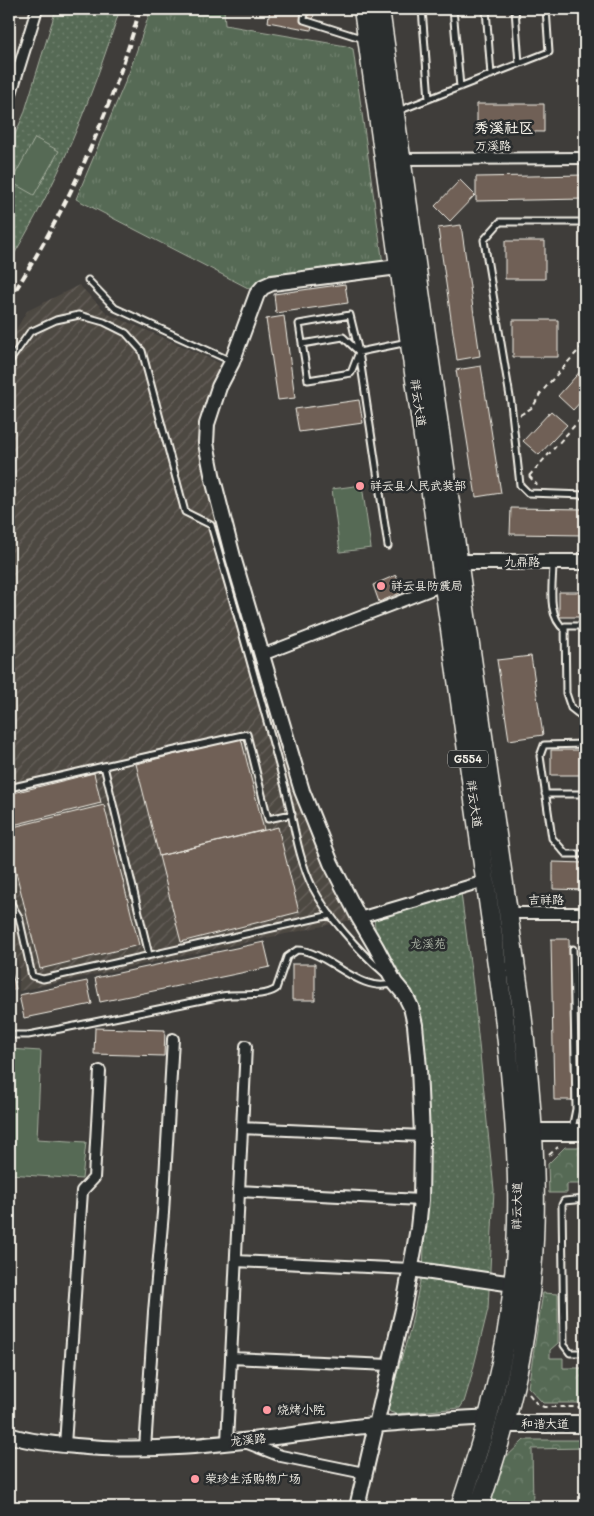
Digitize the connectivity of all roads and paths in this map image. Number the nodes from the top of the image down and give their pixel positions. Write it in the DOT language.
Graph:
graph roads {
  1 [pos="37,9"];
  2 [pos="305,9"];
  3 [pos="363,9"];
  4 [pos="380,9"];
  5 [pos="422,9"];
  6 [pos="453,9"];
  7 [pos="486,9"];
  8 [pos="514,9"];
  9 [pos="546,9"];
  10 [pos="367,40"];
  11 [pos="519,64"];
  12 [pos="491,75"];
  13 [pos="460,87"];
  14 [pos="429,99"];
  15 [pos="9,100"];
  16 [pos="395,112"];
  17 [pos="585,158"];
  18 [pos="401,159"];
  19 [pos="383,160"];
  20 [pos="585,222"];
  21 [pos="398,266"];
  22 [pos="88,280"];
  23 [pos="409,342"];
  24 [pos="585,343"];
  25 [pos="302,344"];
  26 [pos="359,352"];
  27 [pos="9,362"];
  28 [pos="232,362"];
  29 [pos="585,414"];
  30 [pos="513,419"];
  31 [pos="518,469"];
  32 [pos="529,476"];
  33 [pos="543,494"];
  34 [pos="585,494"];
  35 [pos="388,546"];
  36 [pos="458,562"];
  37 [pos="553,562"];
  38 [pos="585,562"];
  39 [pos="440,563"];
  40 [pos="443,585"];
  41 [pos="585,626"];
  42 [pos="566,630"];
  43 [pos="262,655"];
  44 [pos="585,719"];
  45 [pos="585,744"];
  46 [pos="104,766"];
  47 [pos="9,788"];
  48 [pos="545,794"];
  49 [pos="585,794"];
  50 [pos="292,814"];
  51 [pos="585,854"];
  52 [pos="485,881"];
  53 [pos="9,900"];
  54 [pos="508,913"];
  55 [pos="585,913"];
  56 [pos="490,914"];
  57 [pos="332,915"];
  58 [pos="359,918"];
  59 [pos="573,949"];
  60 [pos="149,955"];
  61 [pos="395,982"];
  62 [pos="585,991"];
  63 [pos="9,1036"];
  64 [pos="173,1039"];
  65 [pos="585,1039"];
  66 [pos="246,1046"];
  67 [pos="100,1071"];
  68 [pos="242,1128"];
  69 [pos="533,1132"];
  70 [pos="578,1132"];
  71 [pos="422,1136"];
  72 [pos="239,1192"];
  73 [pos="585,1199"];
  74 [pos="421,1200"];
  75 [pos="236,1261"];
  76 [pos="411,1269"];
  77 [pos="513,1284"];
  78 [pos="585,1353"];
  79 [pos="231,1358"];
  80 [pos="389,1366"];
  81 [pos="582,1407"];
  82 [pos="585,1407"];
  83 [pos="488,1417"];
  84 [pos="505,1424"];
  85 [pos="585,1424"];
  86 [pos="376,1425"];
  87 [pos="9,1435"];
  88 [pos="241,1441"];
  89 [pos="227,1442"];
  90 [pos="65,1445"];
  91 [pos="145,1449"];
  92 [pos="364,1473"];
  93 [pos="357,1507"];
  94 [pos="460,1507"];
  95 [pos="479,1507"];
  1 -- 15 [label="street"];
  2 -- 10 [label="lane"];
  3 -- 10 [label="highway, 祥云大道 / G554"];
  4 -- 16 [label="highway, 祥云大道 / G554"];
  5 -- 14 [label="lane"];
  6 -- 13 [label="lane"];
  7 -- 12 [label="lane"];
  8 -- 11 [label="lane"];
  9 -- 11 [label="lane"];
  10 -- 19 [label="highway, 祥云大道 / G554"];
  11 -- 12 [label="lane"];
  12 -- 13 [label="lane"];
  13 -- 14 [label="lane"];
  14 -- 16 [label="lane"];
  16 -- 18 [label="highway, 祥云大道 / G554"];
  17 -- 18 [label="street, 万溪路"];
  18 -- 19 [label="highway"];
  18 -- 36 [label="highway, 祥云大道 / G554"];
  19 -- 21 [label="highway, 祥云大道 / G554"];
  20 -- 30 [label="lane"];
  21 -- 23 [label="highway, 祥云大道 / G554"];
  21 -- 28 [label="street"];
  22 -- 28 [label="lane"];
  23 -- 26 [label="lane"];
  23 -- 39 [label="highway, 祥云大道 / G554"];
  24 -- 30 [label="path"];
  25 -- 26 [label="lane"];
  25 -- 26 [label="lane"];
  25 -- 26 [label="lane"];
  26 -- 35 [label="lane"];
  27 -- 50 [label="lane"];
  28 -- 43 [label="street"];
  29 -- 32 [label="path"];
  30 -- 31 [label="lane"];
  31 -- 32 [label="path"];
  31 -- 33 [label="lane"];
  32 -- 33 [label="path"];
  33 -- 34 [label="lane"];
  36 -- 37 [label="street, 九鼎路"];
  36 -- 39 [label="highway"];
  36 -- 54 [label="highway, 祥云大道 / G554"];
  37 -- 38 [label="street, 九鼎路"];
  37 -- 42 [label="lane"];
  39 -- 40 [label="highway, 祥云大道 / G554"];
  40 -- 43 [label="street"];
  40 -- 52 [label="highway, 祥云大道 / G554"];
  41 -- 42 [label="lane"];
  42 -- 44 [label="lane"];
  43 -- 58 [label="street"];
  45 -- 48 [label="lane"];
  46 -- 47 [label="lane"];
  46 -- 50 [label="lane"];
  46 -- 60 [label="lane"];
  48 -- 49 [label="lane"];
  48 -- 51 [label="lane"];
  50 -- 57 [label="lane"];
  52 -- 56 [label="highway, 祥云大道 / G554"];
  52 -- 58 [label="street"];
  53 -- 60 [label="lane"];
  54 -- 55 [label="street, 吉祥路"];
  54 -- 56 [label="highway"];
  54 -- 69 [label="highway, 祥云大道 / G554"];
  56 -- 77 [label="highway, 祥云大道 / G554"];
  57 -- 60 [label="lane"];
  57 -- 61 [label="lane"];
  58 -- 61 [label="street"];
  59 -- 70 [label="lane"];
  61 -- 63 [label="lane"];
  61 -- 71 [label="street"];
  62 -- 65 [label="lane"];
  64 -- 91 [label="street"];
  66 -- 68 [label="street"];
  67 -- 90 [label="street"];
  68 -- 71 [label="street"];
  68 -- 72 [label="street"];
  69 -- 70 [label="main road"];
  69 -- 84 [label="highway, 祥云大道 / G554"];
  71 -- 74 [label="street"];
  72 -- 74 [label="street"];
  72 -- 75 [label="street"];
  73 -- 78 [label="lane"];
  74 -- 76 [label="street"];
  75 -- 76 [label="street"];
  75 -- 79 [label="street"];
  76 -- 77 [label="street"];
  76 -- 80 [label="street"];
  77 -- 83 [label="highway, 祥云大道 / G554"];
  79 -- 80 [label="street"];
  79 -- 89 [label="street"];
  80 -- 86 [label="street"];
  81 -- 82 [label="path"];
  83 -- 84 [label="highway"];
  83 -- 86 [label="street, 龙溪路"];
  83 -- 94 [label="highway, 祥云大道 / G554"];
  84 -- 85 [label="main road, 和谐大道"];
  84 -- 95 [label="highway, 祥云大道 / G554"];
  86 -- 88 [label="street, 龙溪路"];
  86 -- 92 [label="street"];
  87 -- 90 [label="street, 龙溪路"];
  88 -- 89 [label="street, 龙溪路"];
  88 -- 92 [label="street"];
  89 -- 91 [label="street, 龙溪路"];
  90 -- 91 [label="street, 龙溪路"];
  92 -- 93 [label="street"];
}
